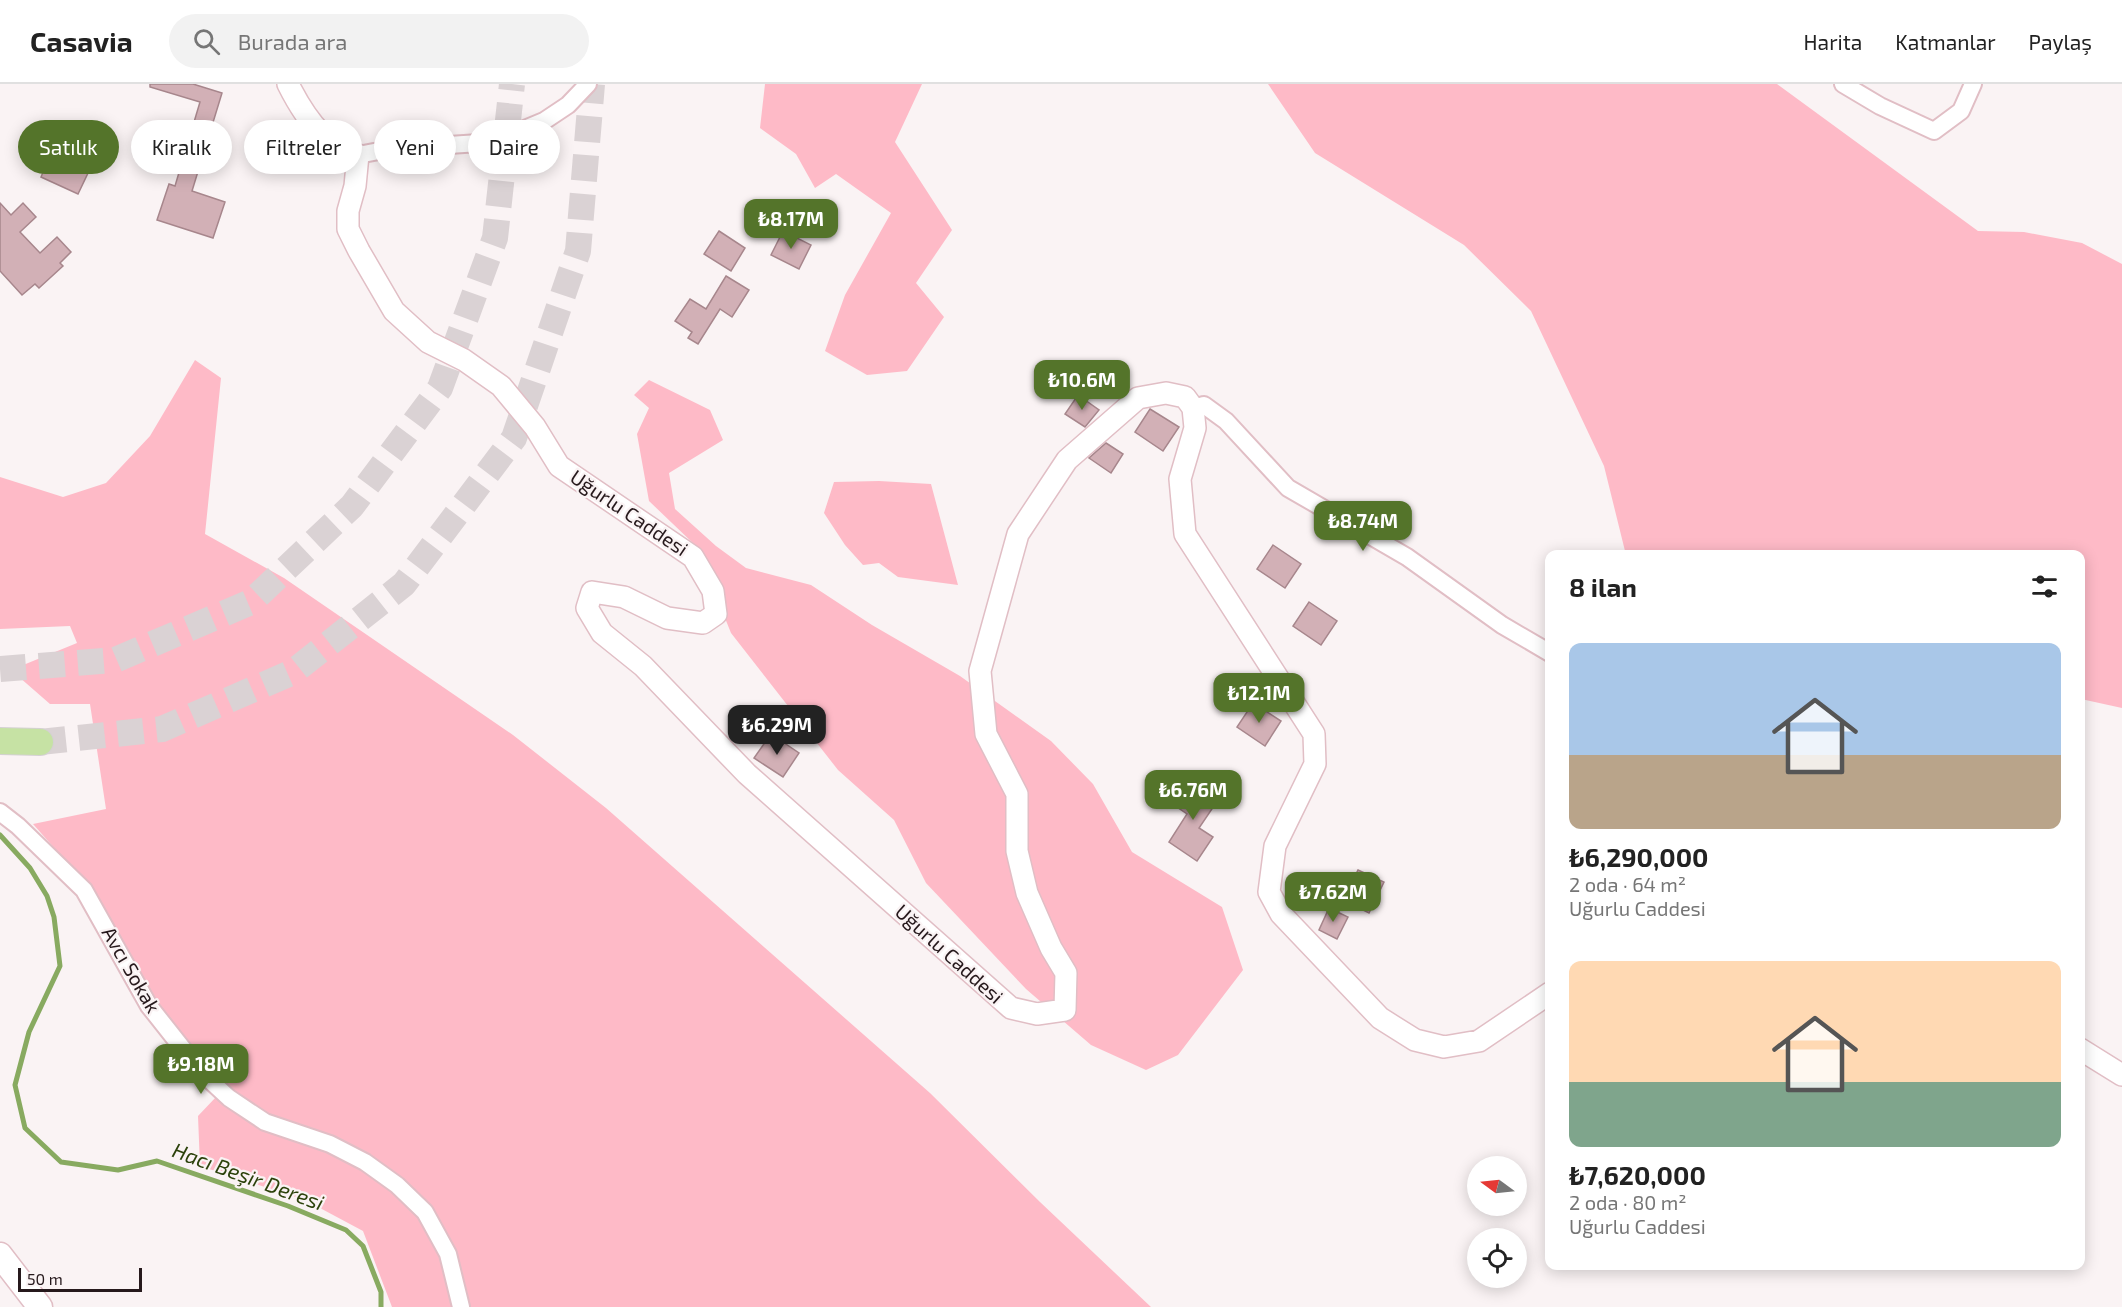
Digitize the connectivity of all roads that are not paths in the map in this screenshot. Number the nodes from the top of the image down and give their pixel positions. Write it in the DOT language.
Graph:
graph roads {
  1 [pos="288,84"];
  2 [pos="588,84"];
  3 [pos="1843,84"];
  4 [pos="1972,84"];
  5 [pos="309,120"];
  6 [pos="362,154"];
  7 [pos="356,174"];
  8 [pos="1193,408"];
  9 [pos="1545,650"];
  10 [pos="0,741"];
  11 [pos="40,742"];
  12 [pos="0,812"];
  13 [pos="1545,996"];
  14 [pos="2085,1052"];
  15 [pos="2122,1075"];
  16 [pos="0,1255"];
  17 [pos="39,1307"];
  18 [pos="461,1307"];
  1 -- 5 [label="street"];
  2 -- 6 [label="street"];
  3 -- 4 [label="street"];
  7 -- 8 [label="street, Uğurlu Caddesi"];
  8 -- 9 [label="street"];
  8 -- 13 [label="street"];
  10 -- 11 [label="main road"];
  12 -- 18 [label="street, Avcı Sokak"];
  14 -- 15 [label="street"];
  16 -- 17 [label="main road"];
}
